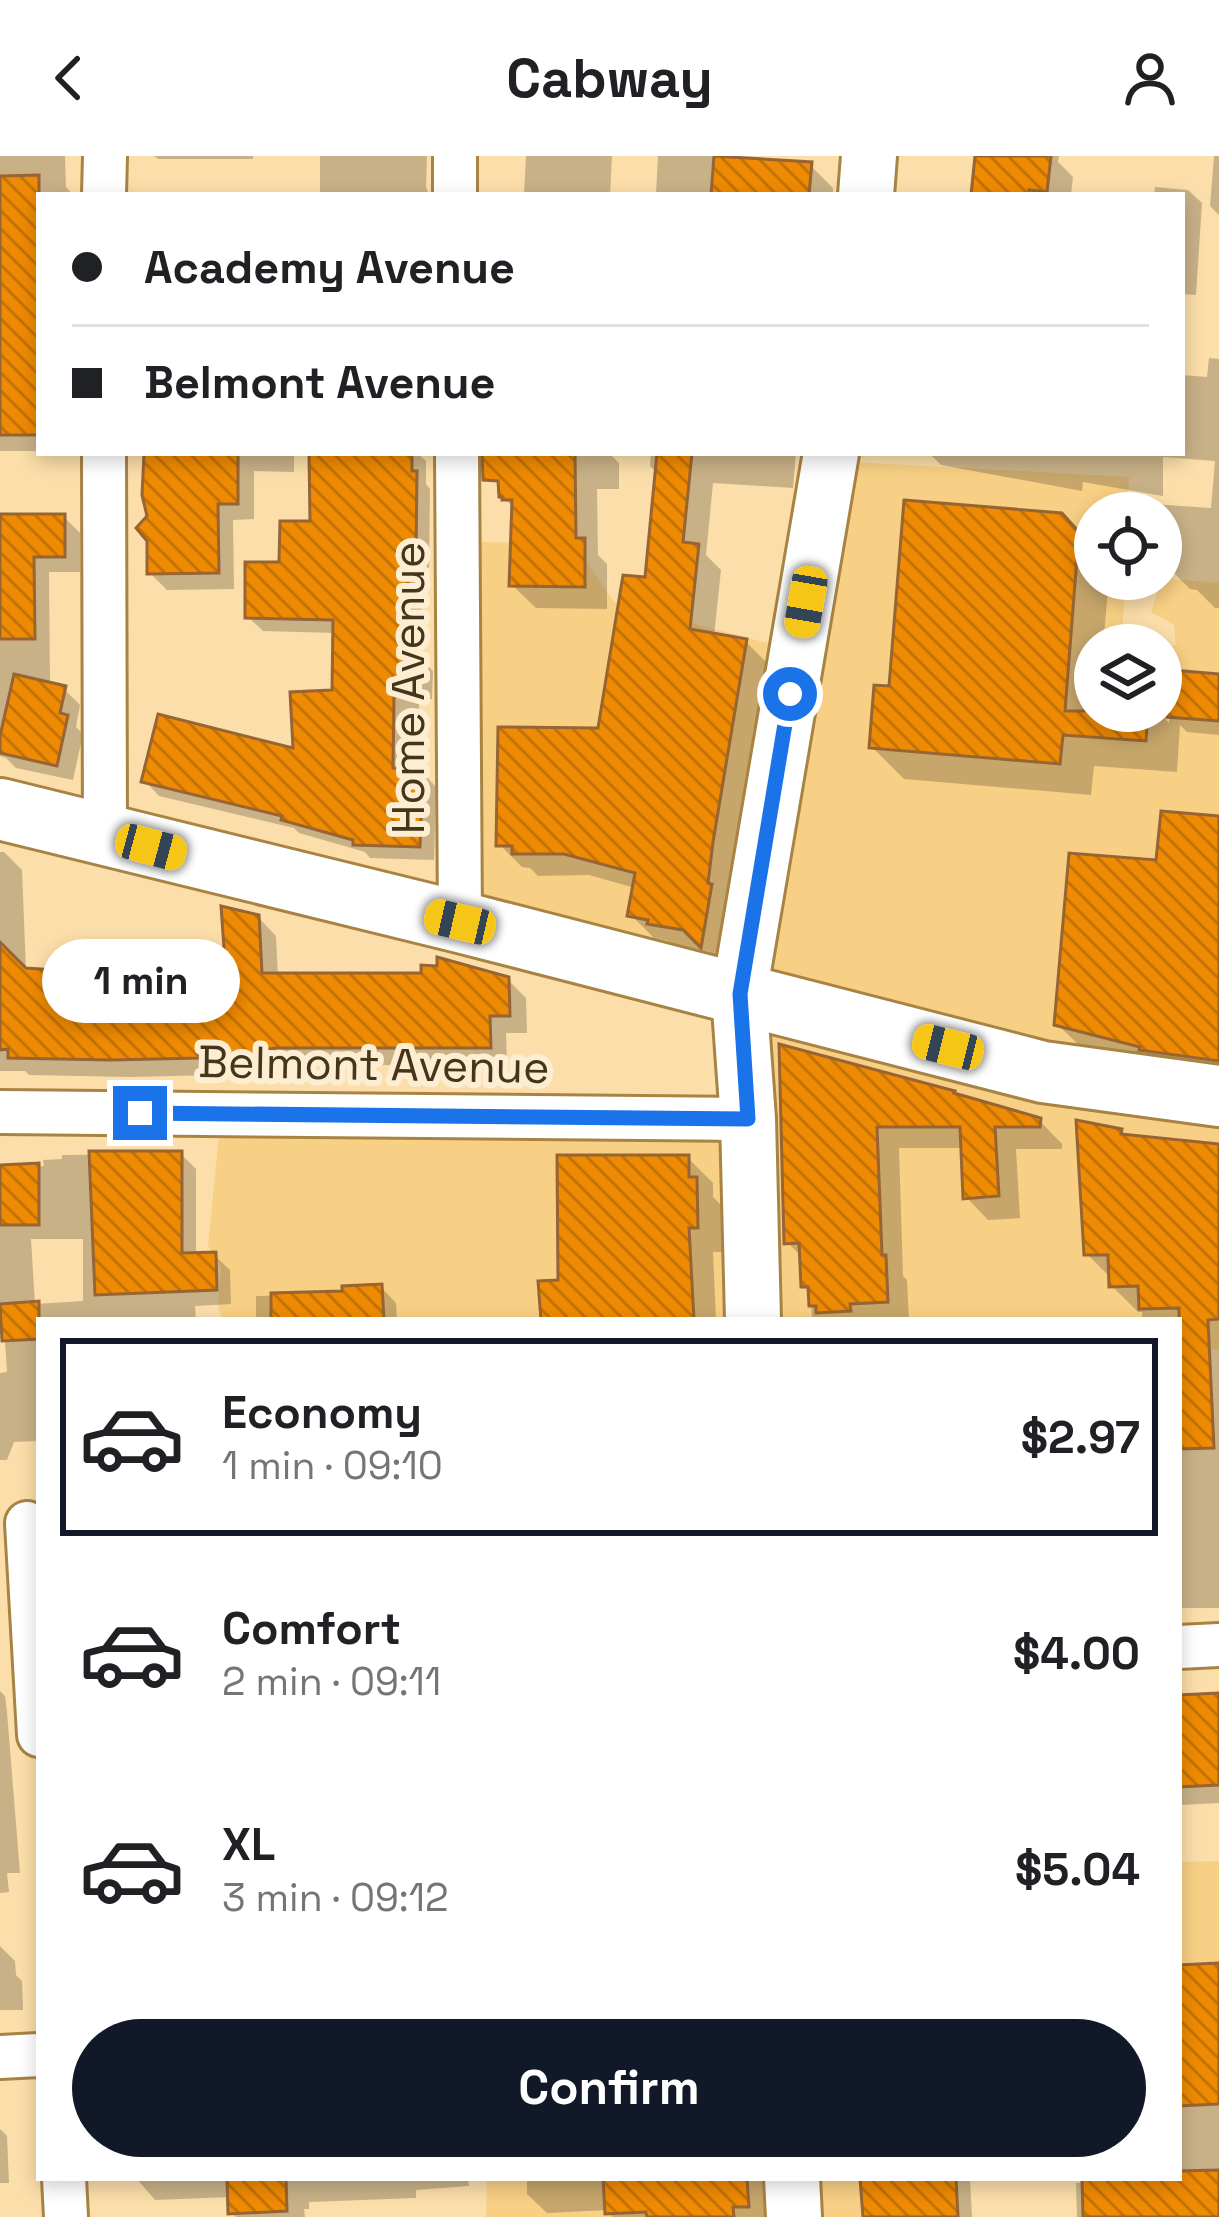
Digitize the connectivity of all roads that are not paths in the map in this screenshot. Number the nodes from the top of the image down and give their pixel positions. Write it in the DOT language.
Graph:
graph roads {
  1 [pos="105,156"];
  2 [pos="455,156"];
  3 [pos="869,156"];
  4 [pos="104,192"];
  5 [pos="455,192"];
  6 [pos="866,192"];
  7 [pos="104,456"];
  8 [pos="457,456"];
  9 [pos="830,456"];
  10 [pos="0,809"];
  11 [pos="105,834"];
  12 [pos="460,922"];
  13 [pos="740,994"];
  14 [pos="1219,1096"];
  15 [pos="0,1112"];
  16 [pos="748,1119"];
  17 [pos="753,1317"];
  18 [pos="22,1524"];
  19 [pos="1219,1645"];
  20 [pos="1182,1647"];
  21 [pos="36,1698"];
  22 [pos="36,2055"];
  23 [pos="0,2057"];
  24 [pos="64,2181"];
  25 [pos="792,2181"];
  26 [pos="66,2217"];
  27 [pos="794,2217"];
  1 -- 4 [label="street"];
  2 -- 5 [label="street"];
  3 -- 6 [label="street"];
  7 -- 11 [label="street"];
  8 -- 12 [label="street, Home Avenue"];
  9 -- 13 [label="street"];
  10 -- 11 [label="main road"];
  11 -- 12 [label="main road"];
  12 -- 13 [label="main road"];
  13 -- 14 [label="main road"];
  13 -- 16 [label="street"];
  15 -- 16 [label="street, Belmont Avenue"];
  16 -- 17 [label="street"];
  18 -- 21 [label="street"];
  19 -- 20 [label="street"];
  22 -- 23 [label="street"];
  24 -- 26 [label="street"];
  25 -- 27 [label="street"];
}
